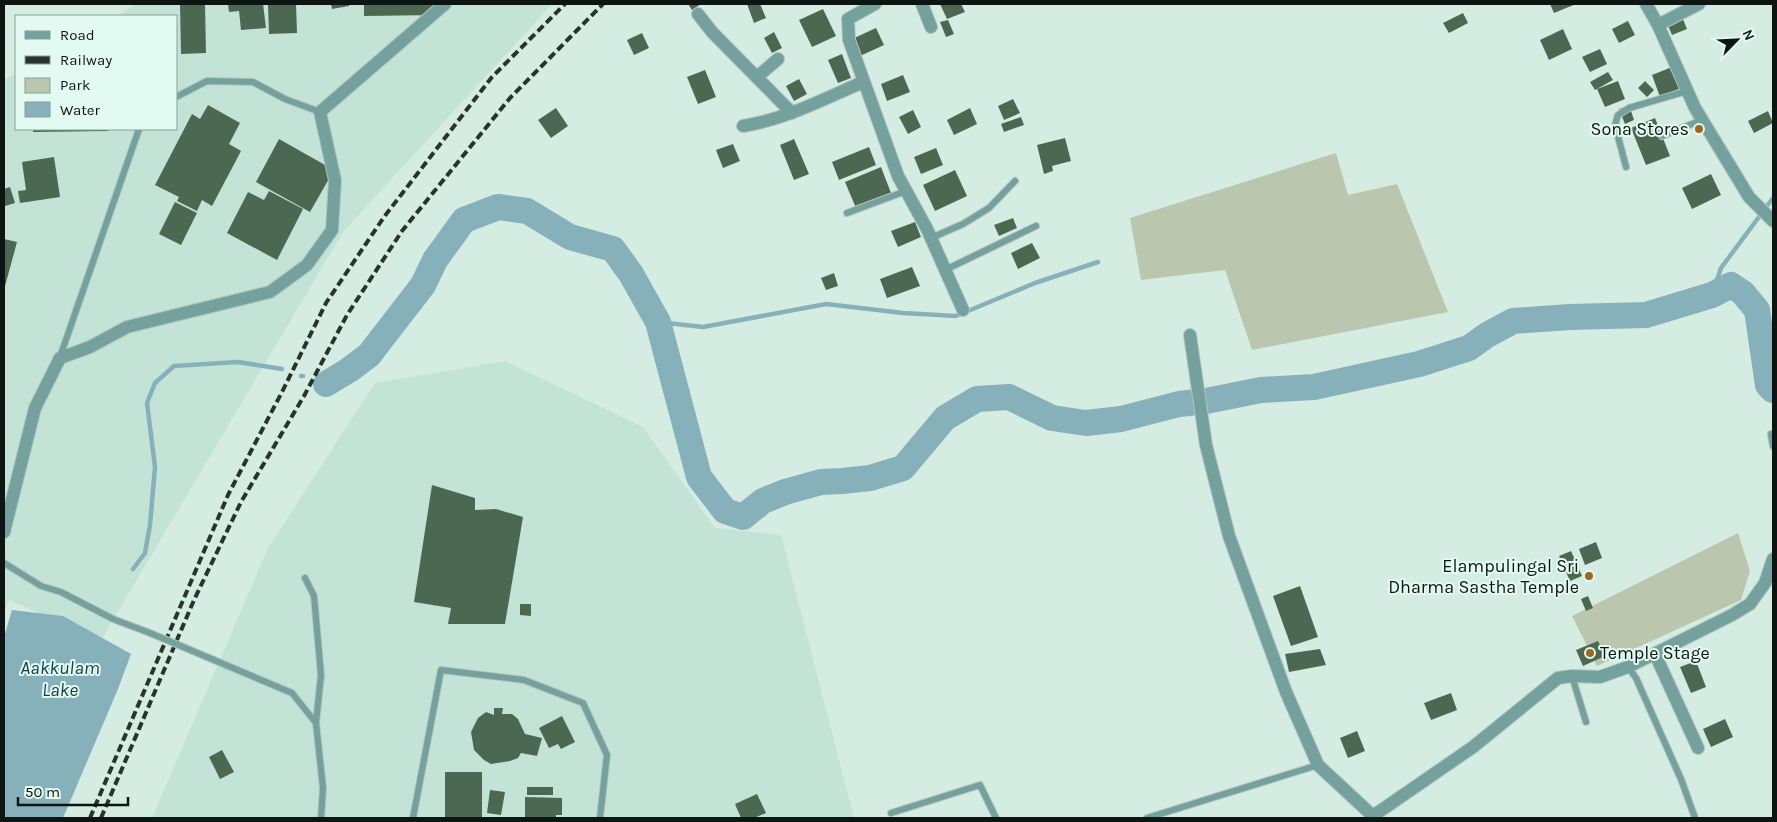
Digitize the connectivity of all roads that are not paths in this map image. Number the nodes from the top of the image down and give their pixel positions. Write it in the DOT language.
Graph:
graph roads {
  1 [pos="444,4"];
  2 [pos="875,4"];
  3 [pos="922,4"];
  4 [pos="1646,4"];
  5 [pos="1699,4"];
  6 [pos="698,14"];
  7 [pos="1658,25"];
  8 [pos="931,27"];
  9 [pos="778,59"];
  10 [pos="757,76"];
  11 [pos="864,82"];
  12 [pos="1687,90"];
  13 [pos="178,96"];
  14 [pos="320,112"];
  15 [pos="792,113"];
  16 [pos="1702,120"];
  17 [pos="743,126"];
  18 [pos="139,130"];
  19 [pos="1662,136"];
  20 [pos="1626,167"];
  21 [pos="1015,181"];
  22 [pos="906,191"];
  23 [pos="847,213"];
  24 [pos="1773,221"];
  25 [pos="1036,226"];
  26 [pos="931,238"];
  27 [pos="945,270"];
  28 [pos="962,310"];
  29 [pos="1190,336"];
  30 [pos="60,358"];
  31 [pos="1771,434"];
  32 [pos="1773,446"];
  33 [pos="4,532"];
  34 [pos="1773,559"];
  35 [pos="4,563"];
  36 [pos="305,578"];
  37 [pos="1655,654"];
  38 [pos="1628,667"];
  39 [pos="1572,676"];
  40 [pos="1586,722"];
  41 [pos="316,723"];
  42 [pos="1698,748"];
  43 [pos="1318,765"];
  44 [pos="891,813"];
  45 [pos="321,818"];
  46 [pos="413,818"];
  47 [pos="600,818"];
  48 [pos="996,818"];
  49 [pos="1147,818"];
  50 [pos="1373,818"];
  51 [pos="1695,818"];
  1 -- 14 [label="street"];
  2 -- 11 [label="street"];
  3 -- 8 [label="street"];
  4 -- 7 [label="street"];
  5 -- 7 [label="street"];
  6 -- 10 [label="street"];
  7 -- 12 [label="street"];
  9 -- 10 [label="street"];
  10 -- 15 [label="street"];
  11 -- 15 [label="street"];
  11 -- 22 [label="street"];
  12 -- 16 [label="street"];
  12 -- 20 [label="lane"];
  13 -- 14 [label="lane"];
  14 -- 30 [label="street"];
  15 -- 17 [label="street"];
  16 -- 19 [label="lane"];
  16 -- 24 [label="street"];
  18 -- 30 [label="lane"];
  21 -- 26 [label="lane"];
  22 -- 23 [label="lane"];
  22 -- 26 [label="street"];
  25 -- 27 [label="lane"];
  26 -- 27 [label="street"];
  27 -- 28 [label="street"];
  29 -- 43 [label="street"];
  30 -- 33 [label="street"];
  31 -- 32 [label="lane"];
  34 -- 37 [label="street"];
  35 -- 41 [label="lane, bridge"];
  36 -- 41 [label="lane"];
  37 -- 38 [label="street"];
  37 -- 42 [label="street"];
  38 -- 39 [label="street"];
  38 -- 51 [label="lane"];
  39 -- 40 [label="lane"];
  39 -- 50 [label="street"];
  41 -- 45 [label="lane"];
  43 -- 49 [label="lane"];
  43 -- 50 [label="street"];
  44 -- 48 [label="lane"];
  46 -- 47 [label="lane"];
}
